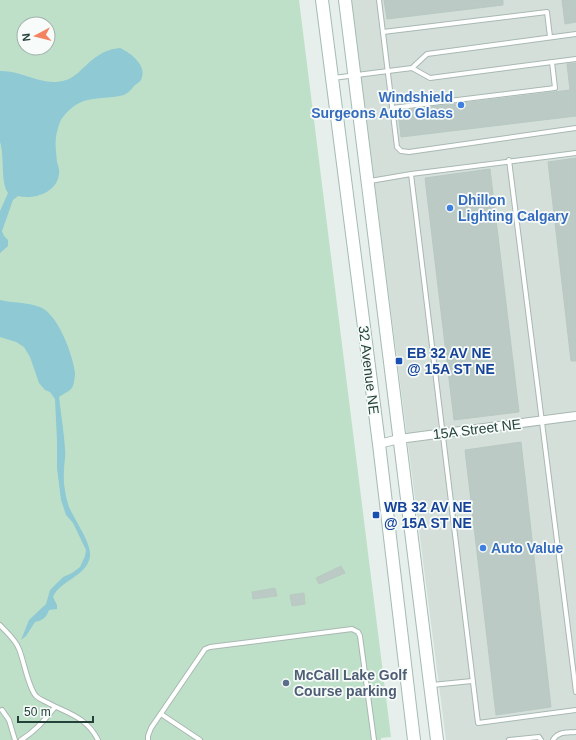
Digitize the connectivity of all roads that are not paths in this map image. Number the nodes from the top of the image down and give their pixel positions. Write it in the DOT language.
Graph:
graph roads {
  1 [pos="322,0"];
  2 [pos="345,0"];
  3 [pos="379,0"];
  4 [pos="383,32"];
  5 [pos="576,34"];
  6 [pos="550,37"];
  7 [pos="576,59"];
  8 [pos="552,62"];
  9 [pos="412,68"];
  10 [pos="387,71"];
  11 [pos="354,75"];
  12 [pos="331,78"];
  13 [pos="392,108"];
  14 [pos="576,128"];
  15 [pos="576,153"];
  16 [pos="509,160"];
  17 [pos="411,174"];
  18 [pos="367,181"];
  19 [pos="576,416"];
  20 [pos="541,421"];
  21 [pos="442,434"];
  22 [pos="399,439"];
  23 [pos="378,444"];
  24 [pos="0,625"];
  25 [pos="472,681"];
  26 [pos="430,685"];
  27 [pos="576,692"];
  28 [pos="55,707"];
  29 [pos="2,710"];
  30 [pos="576,710"];
  31 [pos="161,714"];
  32 [pos="576,732"];
  33 [pos="15,740"];
  34 [pos="21,740"];
  35 [pos="98,740"];
  36 [pos="148,740"];
  37 [pos="199,740"];
  38 [pos="374,740"];
  39 [pos="414,740"];
  40 [pos="437,740"];
  41 [pos="509,740"];
  42 [pos="541,740"];
  43 [pos="553,740"];
  1 -- 12 [label="main road, 32 Avenue NE"];
  2 -- 11 [label="main road, 32 Avenue NE"];
  3 -- 4 [label="lane"];
  4 -- 6 [label="lane"];
  4 -- 10 [label="lane"];
  5 -- 6 [label="lane"];
  6 -- 9 [label="lane"];
  7 -- 8 [label="lane"];
  8 -- 9 [label="lane"];
  8 -- 13 [label="lane"];
  9 -- 10 [label="lane"];
  10 -- 11 [label="lane"];
  10 -- 13 [label="lane"];
  11 -- 12 [label="lane"];
  11 -- 18 [label="main road, 32 Avenue NE"];
  12 -- 23 [label="main road, 32 Avenue NE"];
  13 -- 14 [label="lane"];
  15 -- 16 [label="lane"];
  16 -- 17 [label="lane"];
  16 -- 20 [label="lane"];
  17 -- 18 [label="lane"];
  17 -- 21 [label="lane"];
  18 -- 22 [label="main road, 32 Avenue NE"];
  19 -- 20 [label="street, 15A Street NE"];
  20 -- 21 [label="street, 15A Street NE"];
  20 -- 27 [label="lane"];
  21 -- 22 [label="street, 15A Street NE"];
  21 -- 25 [label="lane"];
  22 -- 23 [label="street, 15A Street NE"];
  22 -- 26 [label="main road, 32 Avenue NE"];
  23 -- 39 [label="main road, 32 Avenue NE"];
  24 -- 28 [label="lane"];
  25 -- 26 [label="lane"];
  25 -- 30 [label="lane"];
  26 -- 40 [label="main road, 32 Avenue NE"];
  28 -- 34 [label="lane"];
  28 -- 35 [label="lane"];
  29 -- 33 [label="lane"];
  31 -- 36 [label="lane"];
  31 -- 37 [label="lane"];
  31 -- 38 [label="lane"];
  32 -- 43 [label="lane"];
  41 -- 42 [label="lane"];
}
